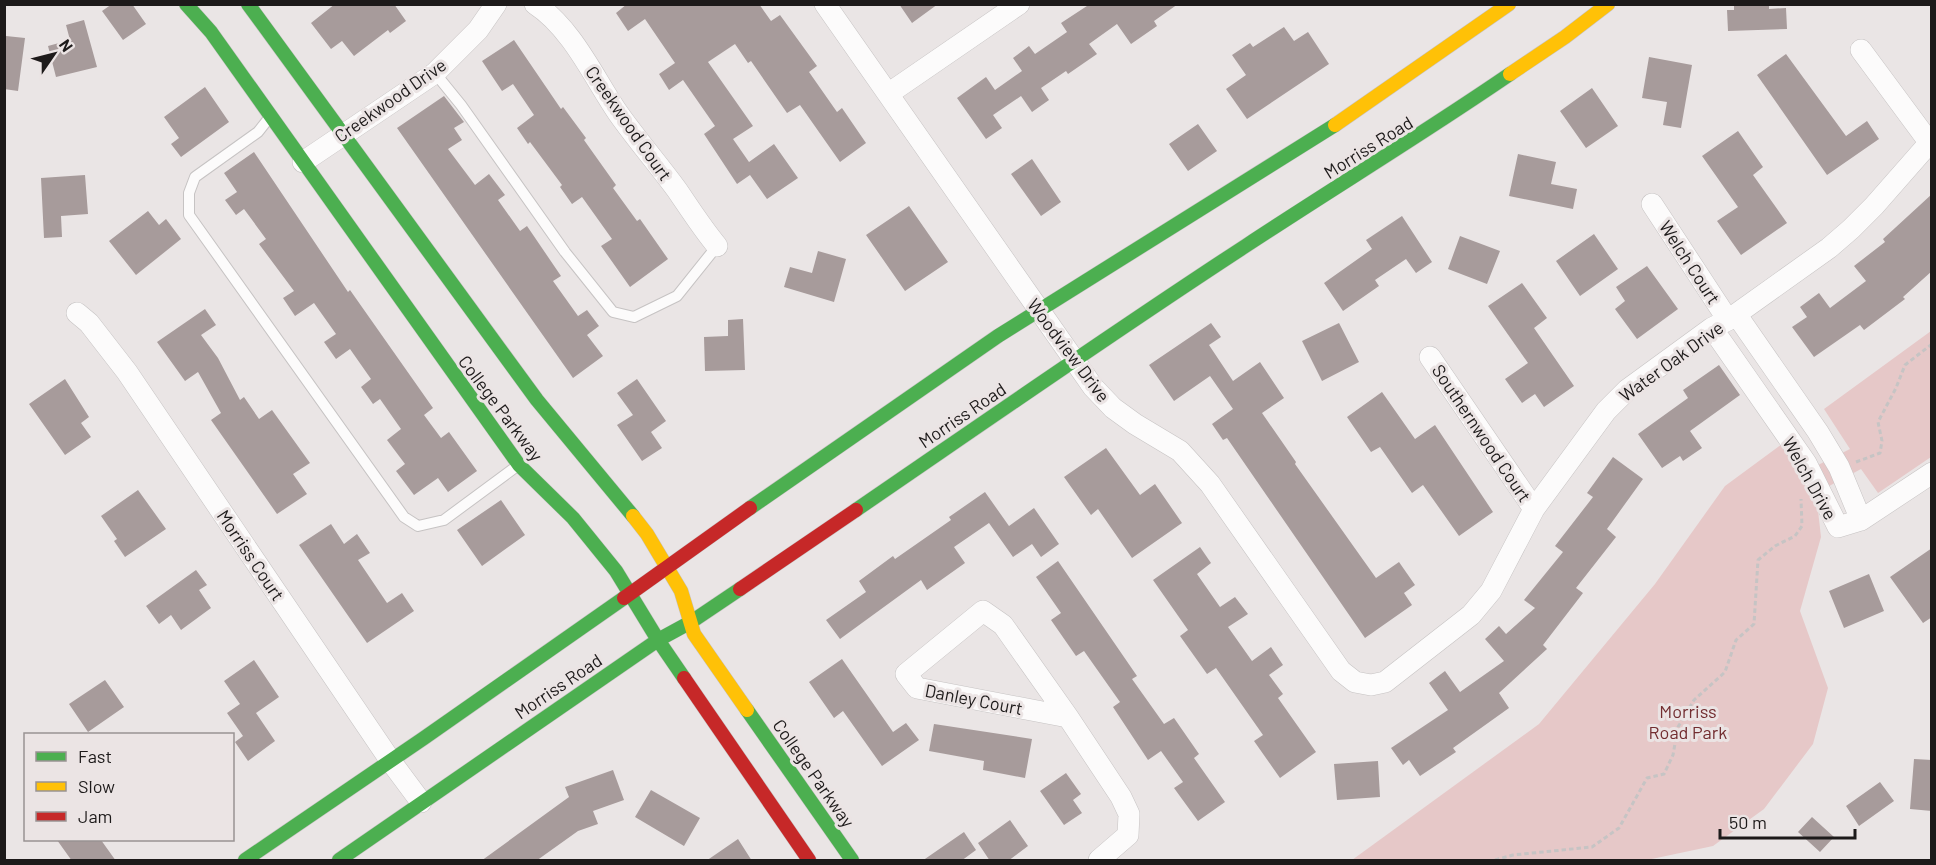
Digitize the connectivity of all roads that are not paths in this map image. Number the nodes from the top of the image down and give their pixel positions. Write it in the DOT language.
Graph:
graph roads {
  1 [pos="186,4"];
  2 [pos="248,4"];
  3 [pos="496,4"];
  4 [pos="535,4"];
  5 [pos="825,4"];
  6 [pos="1019,4"];
  7 [pos="1509,4"];
  8 [pos="1608,4"];
  9 [pos="1861,50"];
  10 [pos="435,73"];
  11 [pos="888,94"];
  12 [pos="271,116"];
  13 [pos="342,134"];
  14 [pos="1930,141"];
  15 [pos="303,162"];
  16 [pos="1652,204"];
  17 [pos="717,246"];
  18 [pos="1039,311"];
  19 [pos="77,313"];
  20 [pos="1725,321"];
  21 [pos="1430,357"];
  22 [pos="1074,360"];
  23 [pos="519,465"];
  24 [pos="1932,473"];
  25 [pos="1534,509"];
  26 [pos="1861,520"];
  27 [pos="667,567"];
  28 [pos="630,594"];
  29 [pos="691,622"];
  30 [pos="658,640"];
  31 [pos="1371,685"];
  32 [pos="1068,717"];
  33 [pos="392,763"];
  34 [pos="421,802"];
  35 [pos="245,861"];
  36 [pos="339,861"];
  37 [pos="809,861"];
  38 [pos="852,861"];
  39 [pos="1099,861"];
  1 -- 12 [label="main road, College Parkway"];
  2 -- 13 [label="main road, College Parkway"];
  3 -- 10 [label="street, Creekwood Drive"];
  4 -- 17 [label="street, Creekwood Court"];
  5 -- 11 [label="street, Woodview Drive"];
  6 -- 11 [label="street"];
  7 -- 18 [label="main road, Morriss Road"];
  8 -- 22 [label="main road, Morriss Road"];
  9 -- 14 [label="street"];
  10 -- 13 [label="street, Creekwood Drive"];
  10 -- 17 [label="lane"];
  11 -- 18 [label="street, Woodview Drive"];
  12 -- 15 [label="main road, College Parkway"];
  12 -- 23 [label="lane"];
  13 -- 15 [label="street, Creekwood Drive"];
  13 -- 27 [label="main road, College Parkway"];
  14 -- 20 [label="street, Water Oak Drive"];
  15 -- 23 [label="main road, College Parkway"];
  16 -- 20 [label="street, Welch Court"];
  18 -- 22 [label="street, Woodview Drive"];
  18 -- 27 [label="main road, Morriss Road"];
  19 -- 33 [label="street, Morriss Court"];
  20 -- 25 [label="street, Water Oak Drive"];
  20 -- 26 [label="street, Welch Drive"];
  20 -- 26 [label="street, Welch Drive"];
  21 -- 25 [label="street, Southernwood Court"];
  22 -- 29 [label="main road, Morriss Road"];
  22 -- 31 [label="street, Woodview Drive"];
  23 -- 28 [label="main road, College Parkway"];
  24 -- 26 [label="street"];
  25 -- 31 [label="street, Water Oak Drive"];
  27 -- 28 [label="main road, Morriss Road"];
  27 -- 29 [label="main road, College Parkway"];
  28 -- 30 [label="main road, College Parkway"];
  28 -- 33 [label="main road, Morriss Road"];
  29 -- 30 [label="main road, Morriss Road"];
  29 -- 38 [label="main road, College Parkway"];
  30 -- 34 [label="main road, Morriss Road"];
  30 -- 37 [label="main road, College Parkway"];
  32 -- 32 [label="street, Danley Court"];
  32 -- 39 [label="street, Danley Court"];
  33 -- 34 [label="street, Morriss Court"];
  33 -- 35 [label="main road, Morriss Road"];
  34 -- 36 [label="main road, Morriss Road"];
}
